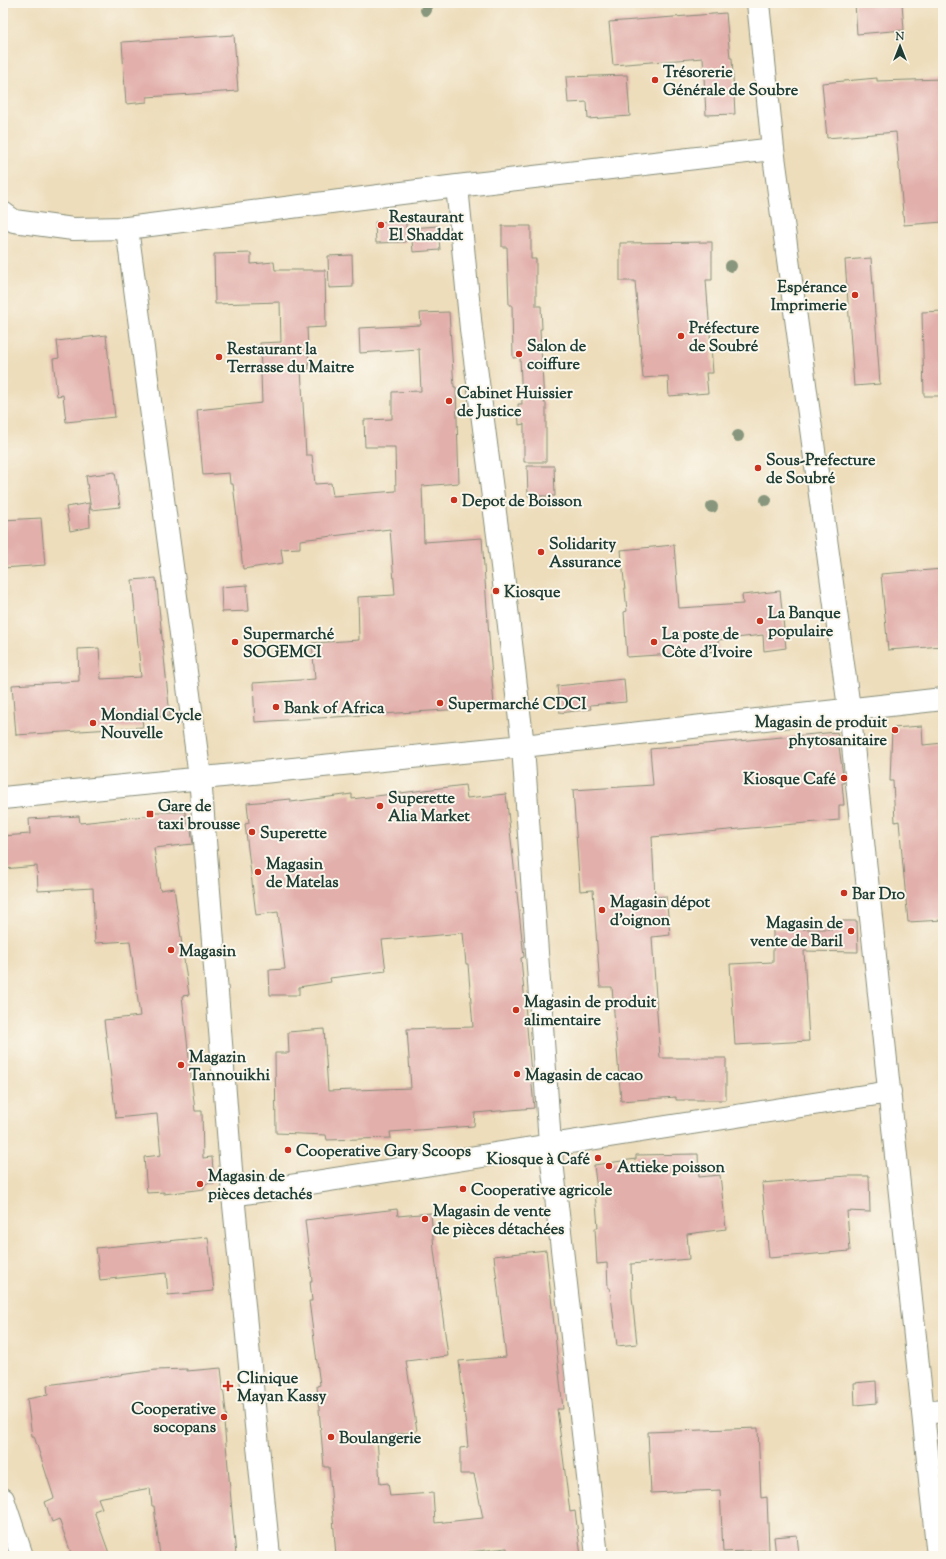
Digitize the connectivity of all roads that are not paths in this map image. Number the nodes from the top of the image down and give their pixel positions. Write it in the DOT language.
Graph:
graph roads {
  1 [pos="758,3"];
  2 [pos="773,149"];
  3 [pos="457,186"];
  4 [pos="3,213"];
  5 [pos="127,228"];
  6 [pos="943,699"];
  7 [pos="849,708"];
  8 [pos="523,746"];
  9 [pos="200,777"];
  10 [pos="3,798"];
  11 [pos="890,1092"];
  12 [pos="550,1144"];
  13 [pos="233,1195"];
  14 [pos="933,1412"];
  15 [pos="3,1499"];
  16 [pos="22,1556"];
  17 [pos="269,1556"];
  18 [pos="597,1556"];
  19 [pos="938,1556"];
  1 -- 2 [label="street"];
  2 -- 3 [label="street"];
  2 -- 7 [label="street"];
  3 -- 5 [label="street"];
  3 -- 8 [label="street"];
  4 -- 5 [label="street"];
  5 -- 9 [label="street"];
  6 -- 7 [label="street"];
  7 -- 8 [label="street"];
  7 -- 11 [label="street"];
  8 -- 9 [label="street"];
  8 -- 12 [label="street"];
  9 -- 10 [label="street"];
  9 -- 13 [label="street"];
  11 -- 12 [label="street"];
  11 -- 14 [label="street"];
  12 -- 13 [label="street"];
  12 -- 18 [label="street"];
  13 -- 17 [label="street"];
  14 -- 19 [label="street"];
  15 -- 16 [label="street"];
}
